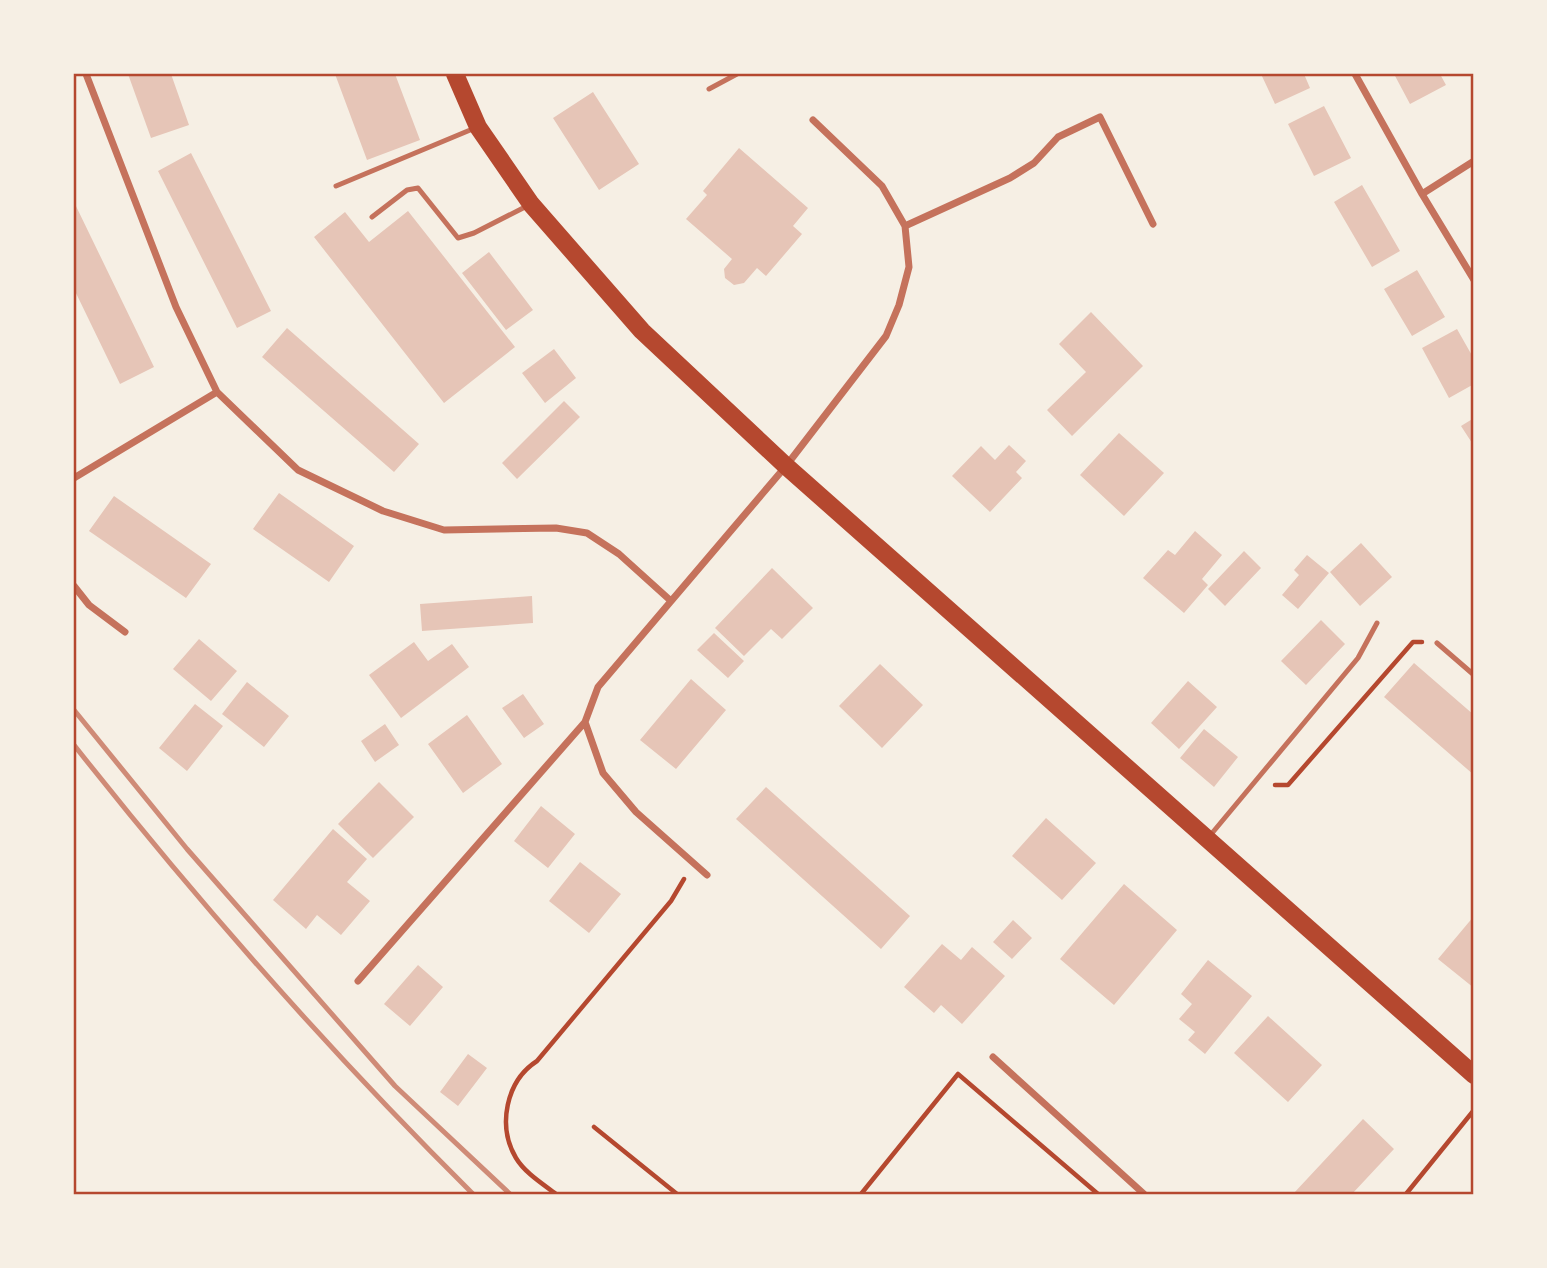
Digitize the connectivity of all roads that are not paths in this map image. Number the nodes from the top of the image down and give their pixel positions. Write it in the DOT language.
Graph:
graph roads {
  1 [pos="86,74"];
  2 [pos="455,74"];
  3 [pos="737,74"];
  4 [pos="1355,74"];
  5 [pos="709,89"];
  6 [pos="813,120"];
  7 [pos="478,127"];
  8 [pos="1474,161"];
  9 [pos="336,186"];
  10 [pos="1422,194"];
  11 [pos="531,204"];
  12 [pos="372,217"];
  13 [pos="1153,224"];
  14 [pos="905,226"];
  15 [pos="1474,280"];
  16 [pos="217,392"];
  17 [pos="786,466"];
  18 [pos="74,478"];
  19 [pos="74,586"];
  20 [pos="671,601"];
  21 [pos="1377,623"];
  22 [pos="125,632"];
  23 [pos="1437,643"];
  24 [pos="1474,675"];
  25 [pos="585,722"];
  26 [pos="1207,839"];
  27 [pos="707,875"];
  28 [pos="358,981"];
  29 [pos="993,1056"];
  30 [pos="1474,1075"];
  31 [pos="1144,1195"];
  1 -- 16 [label="street"];
  2 -- 7 [label="main road"];
  3 -- 5 [label="lane"];
  4 -- 10 [label="street"];
  6 -- 14 [label="street"];
  7 -- 9 [label="lane"];
  7 -- 11 [label="main road"];
  8 -- 10 [label="street"];
  10 -- 15 [label="street"];
  11 -- 12 [label="lane"];
  11 -- 17 [label="main road"];
  13 -- 14 [label="street"];
  14 -- 17 [label="street"];
  16 -- 18 [label="street"];
  16 -- 20 [label="street"];
  17 -- 20 [label="street"];
  17 -- 26 [label="main road"];
  19 -- 22 [label="street"];
  20 -- 25 [label="street"];
  21 -- 26 [label="lane"];
  23 -- 24 [label="lane"];
  25 -- 27 [label="street"];
  25 -- 28 [label="street"];
  26 -- 30 [label="main road"];
  29 -- 31 [label="street"];
}
